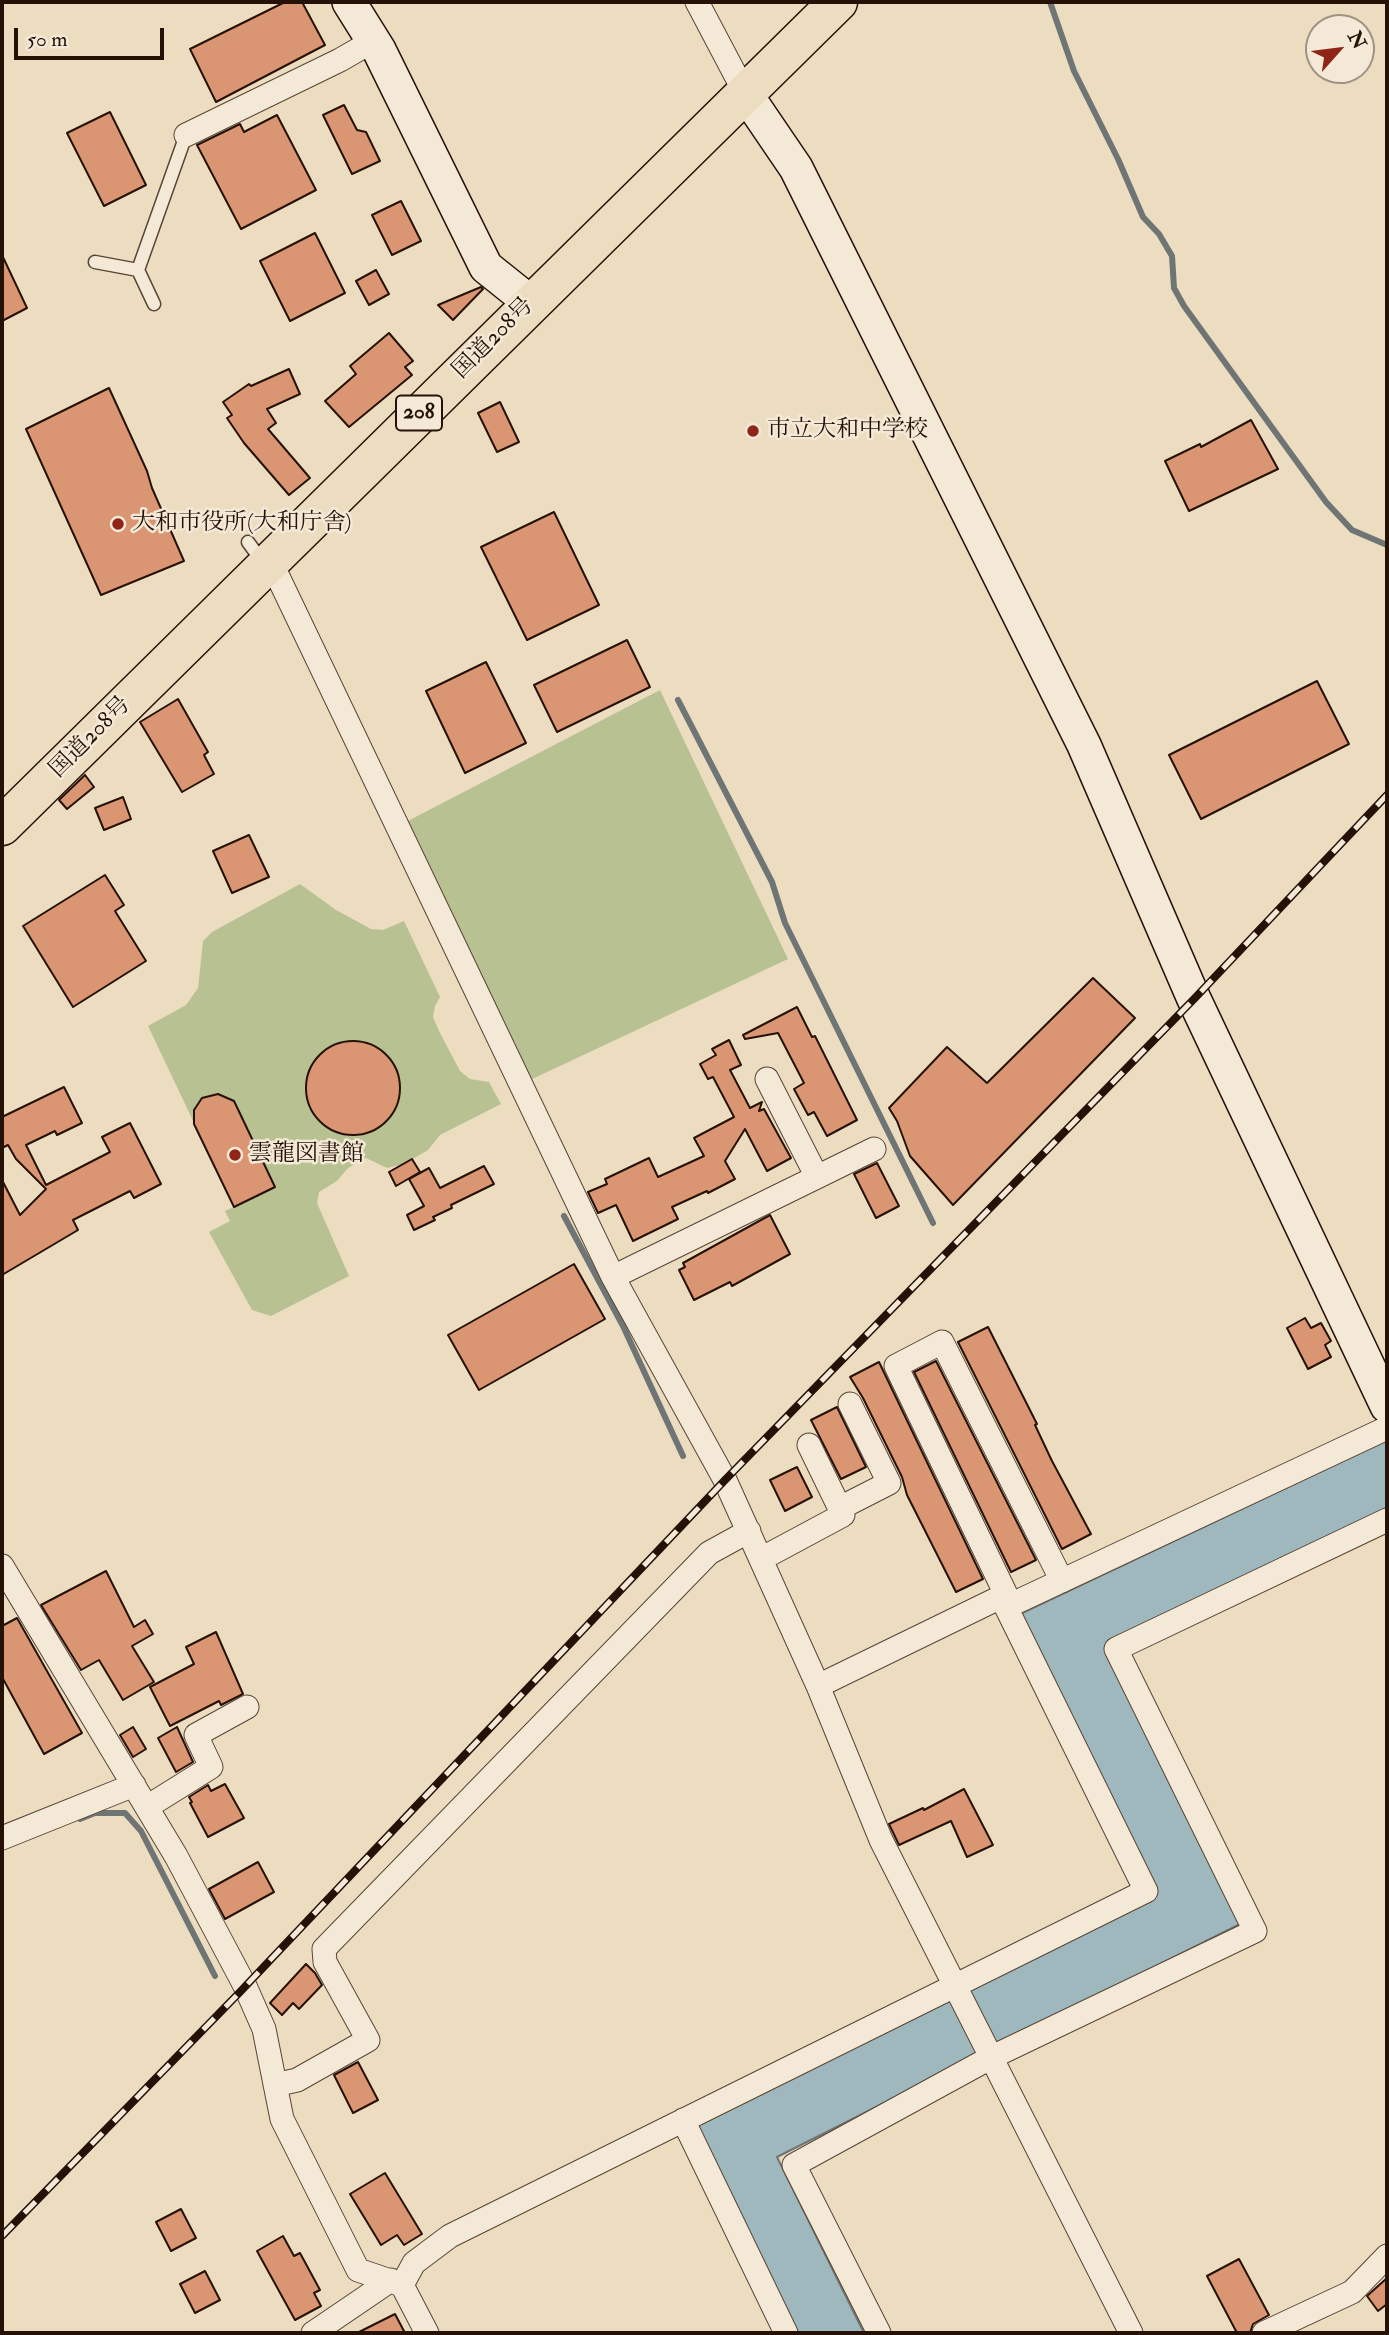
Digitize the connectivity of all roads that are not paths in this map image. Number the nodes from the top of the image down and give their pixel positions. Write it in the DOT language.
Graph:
graph roads {
  1 [pos="349,2"];
  2 [pos="697,2"];
  3 [pos="838,2"];
  4 [pos="373,41"];
  5 [pos="745,93"];
  6 [pos="186,135"];
  7 [pos="95,262"];
  8 [pos="140,274"];
  9 [pos="531,303"];
  10 [pos="154,304"];
  11 [pos="261,556"];
  12 [pos="2,826"];
  13 [pos="767,1079"];
  14 [pos="874,1149"];
  15 [pos="817,1177"];
  16 [pos="613,1277"];
  17 [pos="850,1404"];
  18 [pos="1387,1406"];
  19 [pos="1387,1428"];
  20 [pos="808,1445"];
  21 [pos="840,1508"];
  22 [pos="1387,1520"];
  23 [pos="749,1531"];
  24 [pos="761,1559"];
  25 [pos="2,1566"];
  26 [pos="1062,1581"];
  27 [pos="1008,1600"];
  28 [pos="818,1686"];
  29 [pos="247,1707"];
  30 [pos="134,1786"];
  31 [pos="147,1807"];
  32 [pos="2,1838"];
  33 [pos="954,1986"];
  34 [pos="990,2058"];
  35 [pos="275,2085"];
  36 [pos="683,2120"];
  37 [pos="1387,2256"];
  38 [pos="396,2283"];
  39 [pos="313,2333"];
  40 [pos="427,2333"];
  41 [pos="786,2333"];
  42 [pos="879,2333"];
  43 [pos="1131,2333"];
  44 [pos="1264,2333"];
  1 -- 4 [label="street"];
  2 -- 5 [label="street"];
  3 -- 5 [label="highway, 国道208号 / 208"];
  4 -- 6 [label="street"];
  4 -- 9 [label="street"];
  5 -- 9 [label="highway, 国道208号 / 208"];
  5 -- 18 [label="street"];
  6 -- 8 [label="lane"];
  7 -- 8 [label="lane"];
  8 -- 10 [label="lane"];
  9 -- 11 [label="highway, 国道208号 / 208"];
  11 -- 12 [label="highway, 国道208号 / 208"];
  11 -- 16 [label="street"];
  13 -- 15 [label="street"];
  14 -- 15 [label="street"];
  15 -- 16 [label="street"];
  16 -- 23 [label="street"];
  17 -- 21 [label="street"];
  19 -- 26 [label="street"];
  20 -- 21 [label="street"];
  21 -- 24 [label="street"];
  22 -- 34 [label="street"];
  23 -- 24 [label="street"];
  23 -- 35 [label="street"];
  24 -- 28 [label="street"];
  25 -- 30 [label="street"];
  26 -- 27 [label="street"];
  26 -- 27 [label="street"];
  27 -- 28 [label="street"];
  27 -- 33 [label="street"];
  28 -- 33 [label="street"];
  29 -- 31 [label="street"];
  30 -- 31 [label="street"];
  30 -- 32 [label="street"];
  31 -- 35 [label="street"];
  33 -- 34 [label="street"];
  33 -- 36 [label="street"];
  34 -- 42 [label="street"];
  34 -- 43 [label="street"];
  35 -- 38 [label="street"];
  36 -- 38 [label="street"];
  36 -- 41 [label="street"];
  37 -- 44 [label="street"];
  38 -- 39 [label="street"];
  38 -- 40 [label="street"];
}
